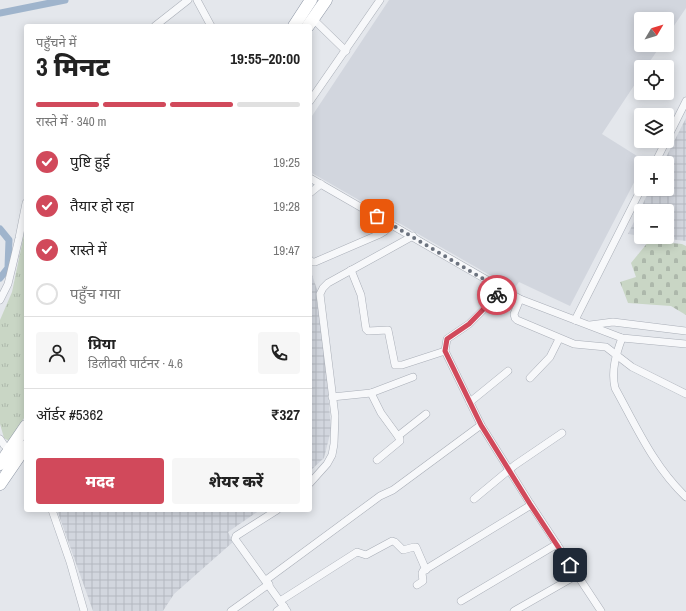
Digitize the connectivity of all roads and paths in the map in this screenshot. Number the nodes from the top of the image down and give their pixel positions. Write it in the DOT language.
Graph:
graph roads {
  1 [pos="188,0"];
  2 [pos="197,0"];
  3 [pos="326,0"];
  4 [pos="380,0"];
  5 [pos="308,2"];
  6 [pos="311,22"];
  7 [pos="158,24"];
  8 [pos="210,24"];
  9 [pos="295,24"];
  10 [pos="346,50"];
  11 [pos="312,98"];
  12 [pos="686,101"];
  13 [pos="674,124"];
  14 [pos="312,179"];
  15 [pos="321,184"];
  16 [pos="312,191"];
  17 [pos="638,196"];
  18 [pos="24,213"];
  19 [pos="391,224"];
  20 [pos="413,236"];
  21 [pos="312,262"];
  22 [pos="351,270"];
  23 [pos="502,290"];
  24 [pos="520,299"];
  25 [pos="0,300"];
  26 [pos="575,320"];
  27 [pos="587,326"];
  28 [pos="686,331"];
  29 [pos="622,338"];
  30 [pos="559,339"];
  31 [pos="686,344"];
  32 [pos="445,351"];
  33 [pos="616,355"];
  34 [pos="508,371"];
  35 [pos="413,377"];
  36 [pos="530,378"];
  37 [pos="371,393"];
  38 [pos="686,394"];
  39 [pos="332,397"];
  40 [pos="470,402"];
  41 [pos="426,414"];
  42 [pos="481,425"];
  43 [pos="562,433"];
  44 [pos="24,434"];
  45 [pos="398,436"];
  46 [pos="0,439"];
  47 [pos="18,456"];
  48 [pos="377,460"];
  49 [pos="0,464"];
  50 [pos="509,470"];
  51 [pos="312,481"];
  52 [pos="0,484"];
  53 [pos="686,497"];
  54 [pos="474,499"];
  55 [pos="530,504"];
  56 [pos="53,512"];
  57 [pos="274,512"];
  58 [pos="557,544"];
  59 [pos="426,570"];
  60 [pos="577,575"];
  61 [pos="268,582"];
  62 [pos="417,585"];
  63 [pos="461,601"];
  64 [pos="284,606"];
  65 [pos="597,610"];
  66 [pos="84,611"];
  67 [pos="231,611"];
  68 [pos="277,611"];
  69 [pos="514,611"];
  1 -- 7 [label="street"];
  2 -- 8 [label="street"];
  3 -- 6 [label="highway"];
  4 -- 10 [label="street"];
  5 -- 9 [label="highway"];
  6 -- 10 [label="street"];
  10 -- 11 [label="street"];
  12 -- 13 [label="street"];
  14 -- 15 [label="street"];
  15 -- 16 [label="street"];
  15 -- 19 [label="street"];
  17 -- 26 [label="street"];
  18 -- 25 [label="street"];
  19 -- 20 [label="street"];
  19 -- 21 [label="street"];
  20 -- 22 [label="street"];
  20 -- 23 [label="street"];
  22 -- 32 [label="street"];
  22 -- 39 [label="street"];
  23 -- 24 [label="street"];
  23 -- 32 [label="street"];
  24 -- 26 [label="street"];
  24 -- 30 [label="street"];
  26 -- 27 [label="street"];
  27 -- 28 [label="street"];
  27 -- 29 [label="street"];
  29 -- 31 [label="street"];
  29 -- 33 [label="street"];
  30 -- 33 [label="street"];
  30 -- 36 [label="street"];
  32 -- 40 [label="street"];
  33 -- 38 [label="street"];
  33 -- 53 [label="street"];
  34 -- 40 [label="street"];
  35 -- 37 [label="street"];
  37 -- 39 [label="street"];
  37 -- 45 [label="street"];
  39 -- 51 [label="street"];
  40 -- 42 [label="street"];
  41 -- 45 [label="street"];
  42 -- 50 [label="street"];
  42 -- 61 [label="street"];
  43 -- 50 [label="street"];
  44 -- 47 [label="highway"];
  45 -- 48 [label="street"];
  46 -- 47 [label="street"];
  47 -- 49 [label="highway"];
  47 -- 52 [label="highway"];
  50 -- 54 [label="street"];
  50 -- 55 [label="street"];
  55 -- 58 [label="street"];
  55 -- 59 [label="street"];
  56 -- 66 [label="street"];
  57 -- 61 [label="street"];
  58 -- 60 [label="street"];
  58 -- 63 [label="street"];
  59 -- 62 [label="street"];
  59 -- 64 [label="street"];
  60 -- 65 [label="street"];
  60 -- 69 [label="street"];
  61 -- 64 [label="street"];
  61 -- 67 [label="street"];
  64 -- 68 [label="street"];
}
